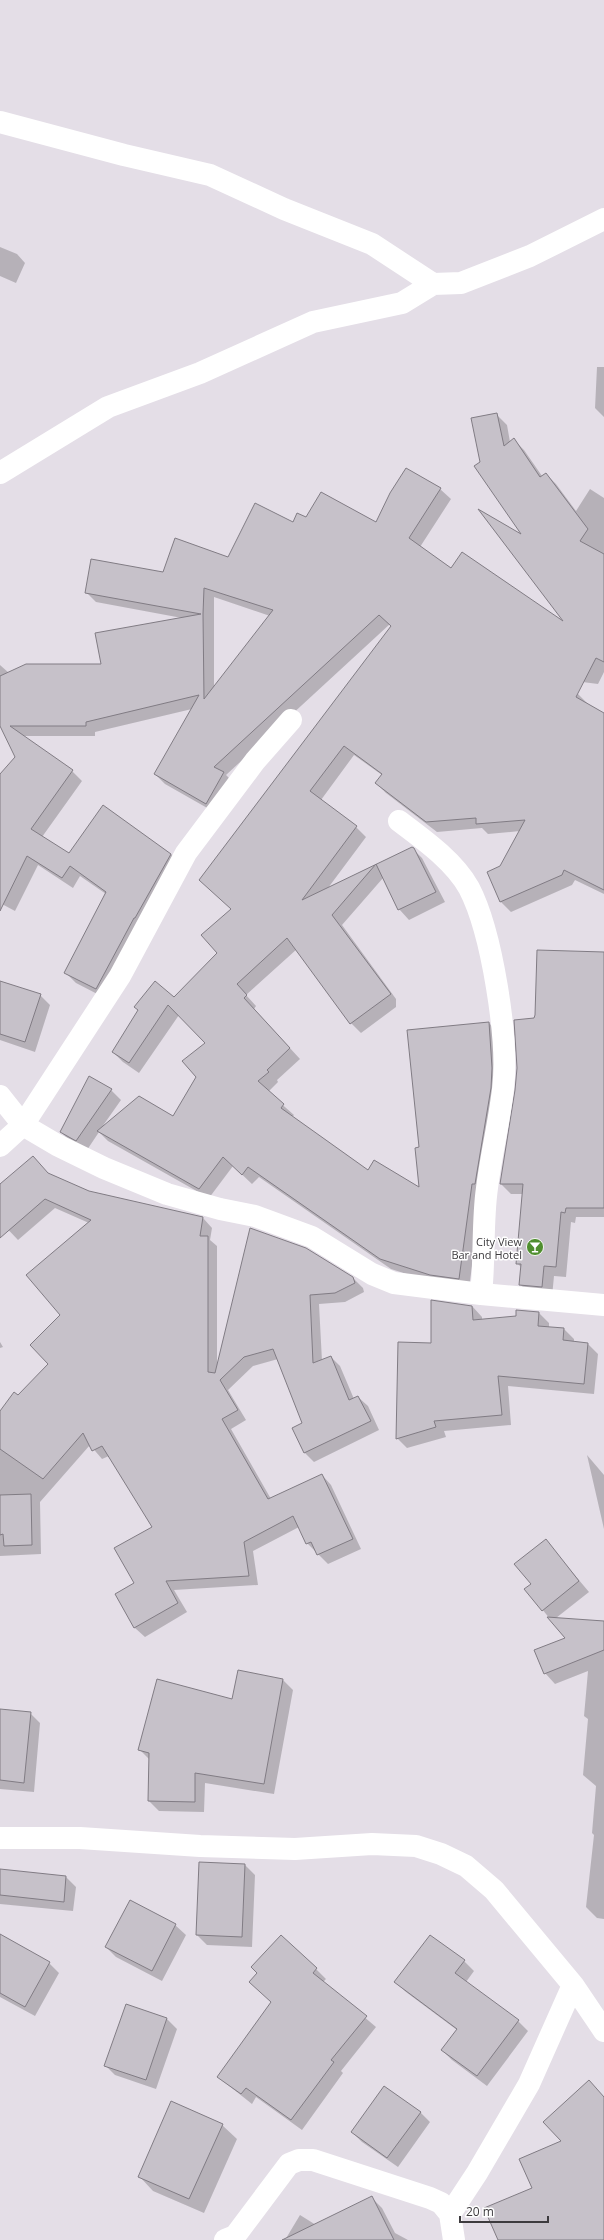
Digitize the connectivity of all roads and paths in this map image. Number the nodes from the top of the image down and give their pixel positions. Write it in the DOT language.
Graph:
graph roads {
  1 [pos="0,122"];
  2 [pos="604,219"];
  3 [pos="433,284"];
  4 [pos="0,473"];
  5 [pos="292,720"];
  6 [pos="399,821"];
  7 [pos="0,1096"];
  8 [pos="23,1125"];
  9 [pos="0,1146"];
  10 [pos="481,1294"];
  11 [pos="604,1305"];
  12 [pos="0,1838"];
  13 [pos="573,1985"];
  14 [pos="604,2031"];
  15 [pos="450,2214"];
  16 [pos="225,2240"];
  17 [pos="454,2240"];
  1 -- 3 [label="street"];
  2 -- 3 [label="street"];
  3 -- 4 [label="street"];
  5 -- 8 [label="street"];
  6 -- 10 [label="street"];
  7 -- 8 [label="street"];
  8 -- 9 [label="street"];
  8 -- 10 [label="street"];
  10 -- 11 [label="street"];
  12 -- 13 [label="street"];
  13 -- 14 [label="street"];
  13 -- 15 [label="street"];
  15 -- 16 [label="street"];
  15 -- 17 [label="street"];
}
